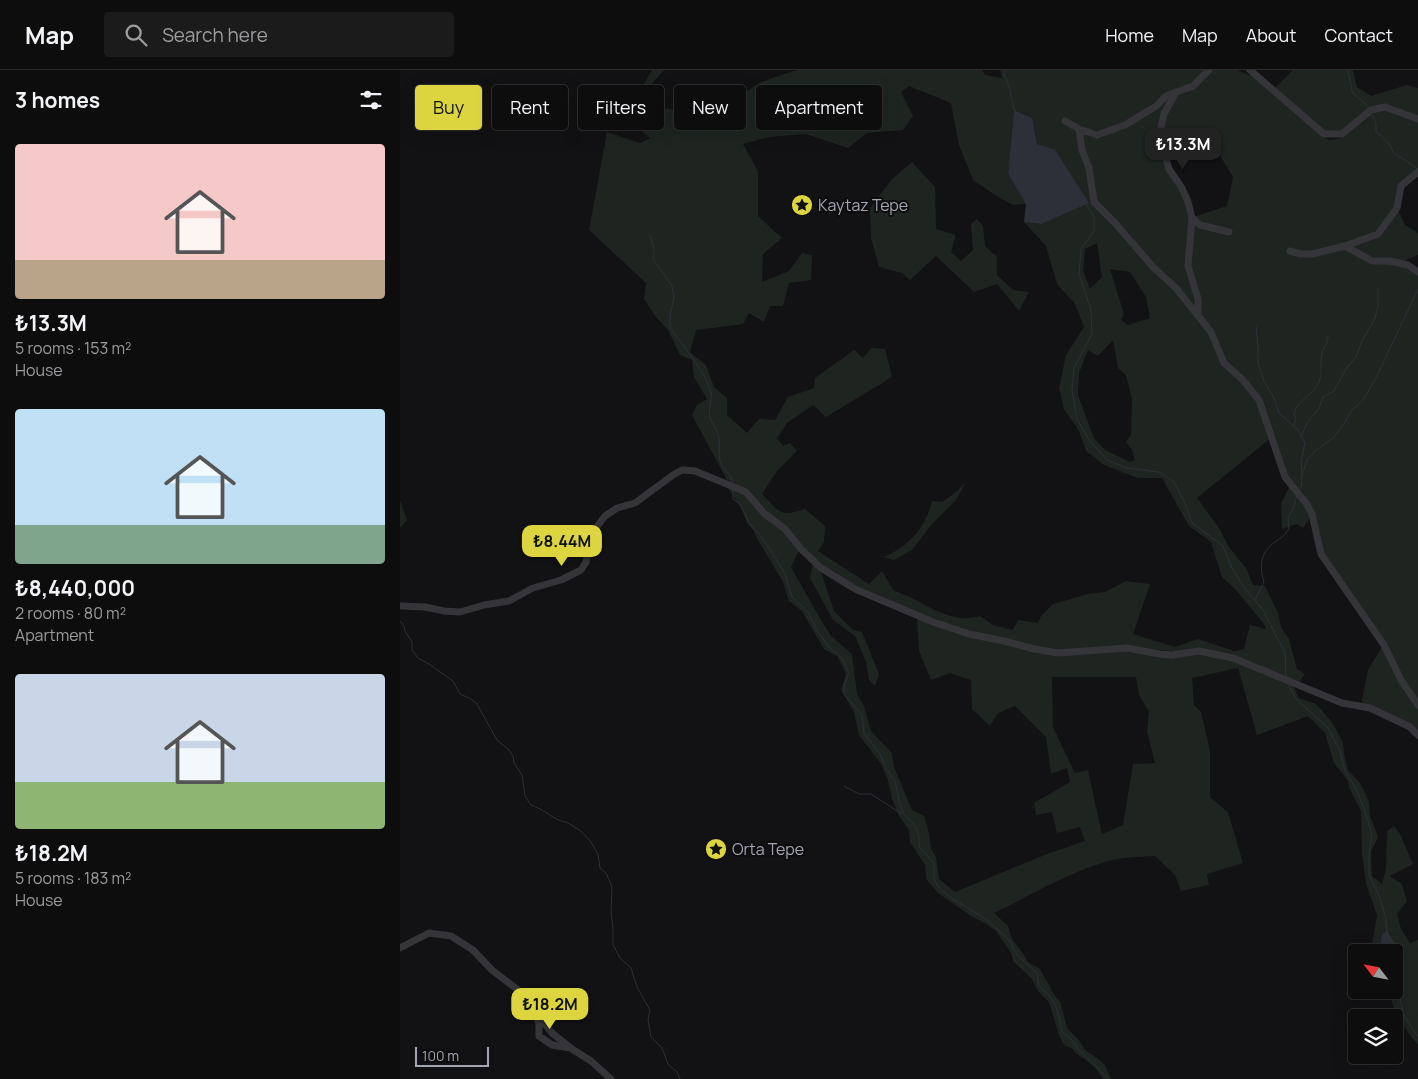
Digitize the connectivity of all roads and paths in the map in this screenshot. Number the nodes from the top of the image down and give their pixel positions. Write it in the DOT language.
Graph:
graph roads {
  1 [pos="1210,70"];
  2 [pos="1241,70"];
  3 [pos="1250,70"];
  4 [pos="1258,77"];
  5 [pos="1176,92"];
  6 [pos="1418,119"];
  7 [pos="1065,120"];
  8 [pos="1078,129"];
  9 [pos="1418,172"];
  10 [pos="1192,218"];
  11 [pos="1229,232"];
  12 [pos="1345,246"];
  13 [pos="1290,251"];
  14 [pos="1418,272"];
  15 [pos="1198,315"];
  16 [pos="400,606"];
  17 [pos="1418,705"];
  18 [pos="1418,735"];
  19 [pos="400,948"];
  20 [pos="533,1009"];
  21 [pos="572,1049"];
  22 [pos="611,1079"];
  1 -- 5 [label="street"];
  2 -- 4 [label="street"];
  3 -- 4 [label="street"];
  4 -- 6 [label="street"];
  5 -- 8 [label="street"];
  5 -- 10 [label="street"];
  7 -- 8 [label="street"];
  8 -- 15 [label="street"];
  9 -- 12 [label="street"];
  10 -- 11 [label="street"];
  10 -- 15 [label="street"];
  12 -- 13 [label="street"];
  12 -- 14 [label="street"];
  15 -- 17 [label="street"];
  16 -- 18 [label="street"];
  19 -- 20 [label="street"];
  20 -- 21 [label="street"];
  20 -- 21 [label="street"];
  21 -- 22 [label="street"];
}
